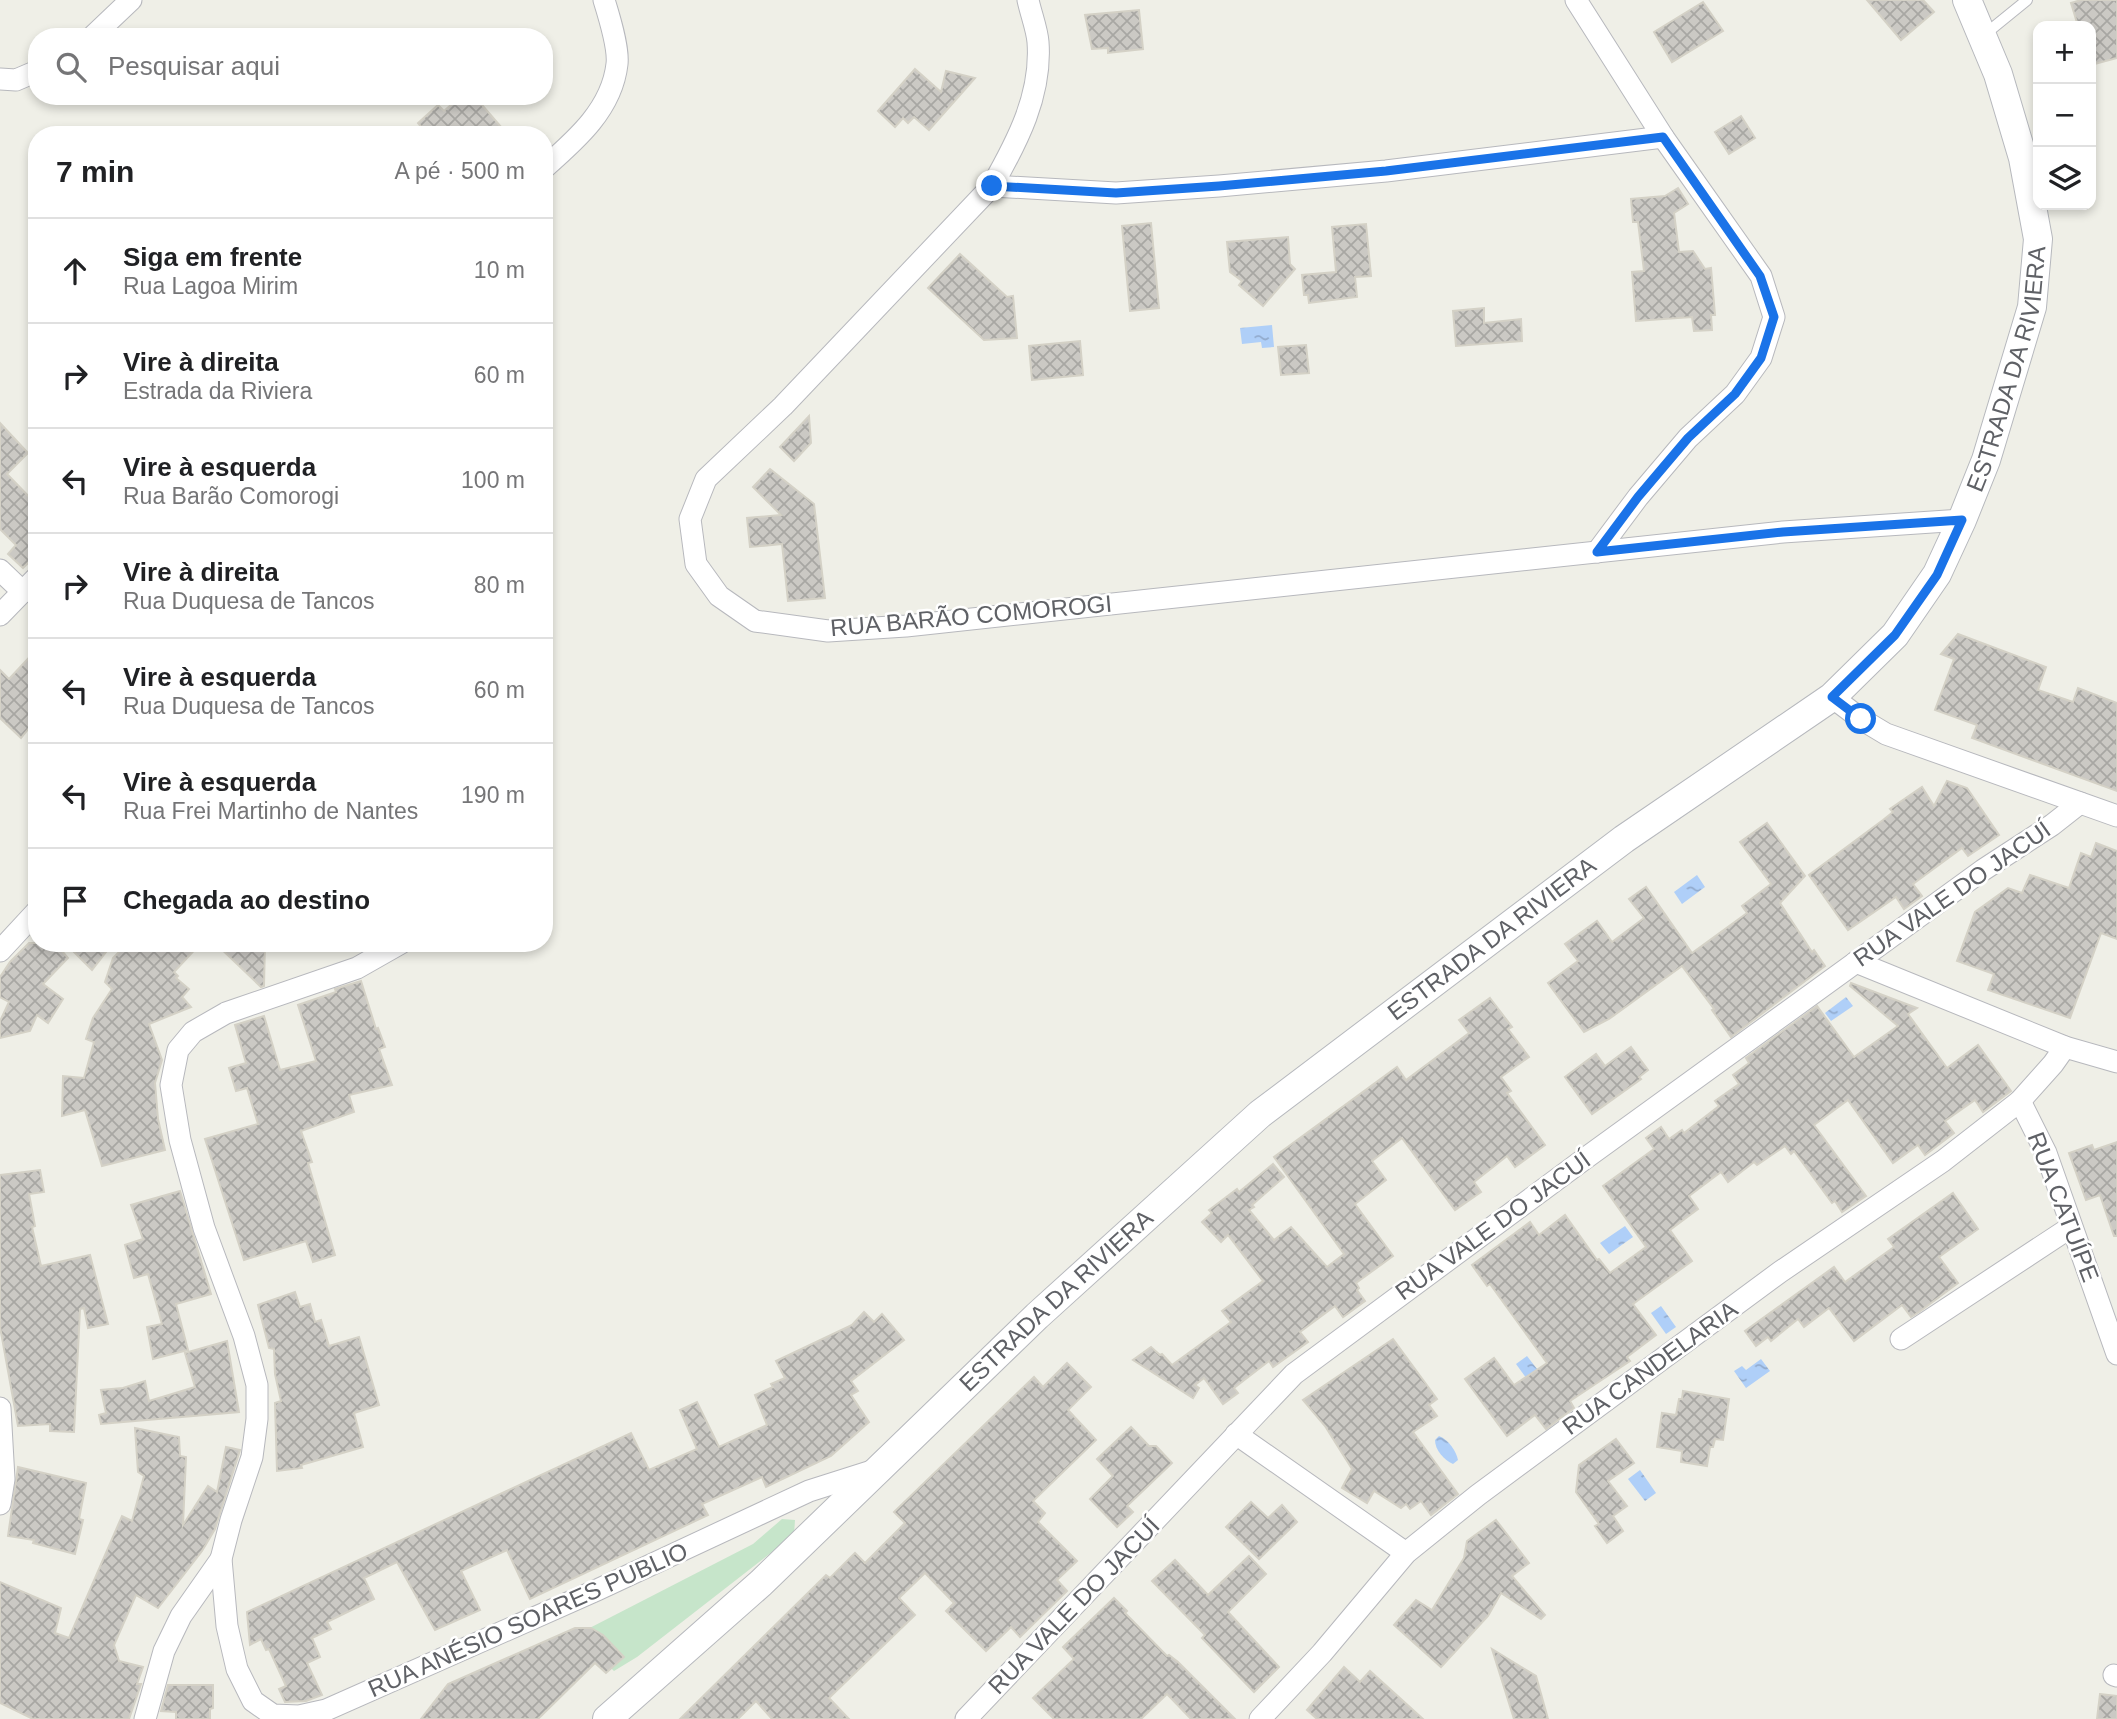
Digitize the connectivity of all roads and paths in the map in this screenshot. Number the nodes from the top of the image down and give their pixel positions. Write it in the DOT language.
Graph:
graph roads {
  1 [pos="131,0"];
  2 [pos="604,0"];
  3 [pos="1028,0"];
  4 [pos="1576,0"];
  5 [pos="1966,0"];
  6 [pos="2027,0"];
  7 [pos="101,28"];
  8 [pos="1982,36"];
  9 [pos="28,75"];
  10 [pos="0,79"];
  11 [pos="1663,137"];
  12 [pos="553,160"];
  13 [pos="992,186"];
  14 [pos="1962,520"];
  15 [pos="1597,552"];
  16 [pos="0,569"];
  17 [pos="28,583"];
  18 [pos="28,586"];
  19 [pos="0,615"];
  20 [pos="1832,697"];
  21 [pos="2080,803"];
  22 [pos="2117,816"];
  23 [pos="28,921"];
  24 [pos="0,951"];
  25 [pos="385,952"];
  26 [pos="1856,962"];
  27 [pos="2065,1047"];
  28 [pos="2117,1062"];
  29 [pos="2021,1101"];
  30 [pos="2071,1227"];
  31 [pos="1900,1339"];
  32 [pos="2117,1354"];
  33 [pos="0,1408"];
  34 [pos="1236,1434"];
  35 [pos="880,1469"];
  36 [pos="0,1504"];
  37 [pos="1406,1553"];
  38 [pos="221,1559"];
  39 [pos="145,1719"];
  40 [pos="607,1719"];
  41 [pos="966,1719"];
  42 [pos="1260,1719"];
  1 -- 7 [label="street"];
  2 -- 12 [label="street"];
  3 -- 13 [label="street, RUA BARÃO COMOROGI"];
  4 -- 11 [label="street"];
  5 -- 8 [label="street, ESTRADA DA RIVIERA"];
  6 -- 8 [label="lane"];
  8 -- 14 [label="street, ESTRADA DA RIVIERA"];
  9 -- 10 [label="street"];
  11 -- 13 [label="street"];
  11 -- 15 [label="street"];
  13 -- 15 [label="street, RUA BARÃO COMOROGI"];
  14 -- 15 [label="street, RUA BARÃO COMOROGI"];
  14 -- 20 [label="street, ESTRADA DA RIVIERA"];
  16 -- 17 [label="street"];
  18 -- 19 [label="street"];
  20 -- 21 [label="street"];
  20 -- 35 [label="street, ESTRADA DA RIVIERA"];
  21 -- 22 [label="street"];
  21 -- 26 [label="street, RUA VALE DO JACUÍ"];
  23 -- 24 [label="street"];
  25 -- 38 [label="street, RUA ANÉSIO SOARES PUBLIO"];
  26 -- 27 [label="street"];
  26 -- 34 [label="street, RUA VALE DO JACUÍ"];
  27 -- 28 [label="street"];
  27 -- 29 [label="street, RUA CANDELARIA"];
  29 -- 30 [label="street, RUA CATUÍPE"];
  29 -- 37 [label="street, RUA CANDELARIA"];
  30 -- 31 [label="street"];
  30 -- 32 [label="street, RUA CATUÍPE"];
  33 -- 36 [label="street"];
  34 -- 37 [label="street"];
  34 -- 41 [label="street, RUA VALE DO JACUÍ"];
  35 -- 38 [label="street, RUA ANÉSIO SOARES PUBLIO"];
  35 -- 40 [label="street, ESTRADA DA RIVIERA"];
  37 -- 42 [label="street, RUA CANDELARIA"];
  38 -- 39 [label="street"];
}
